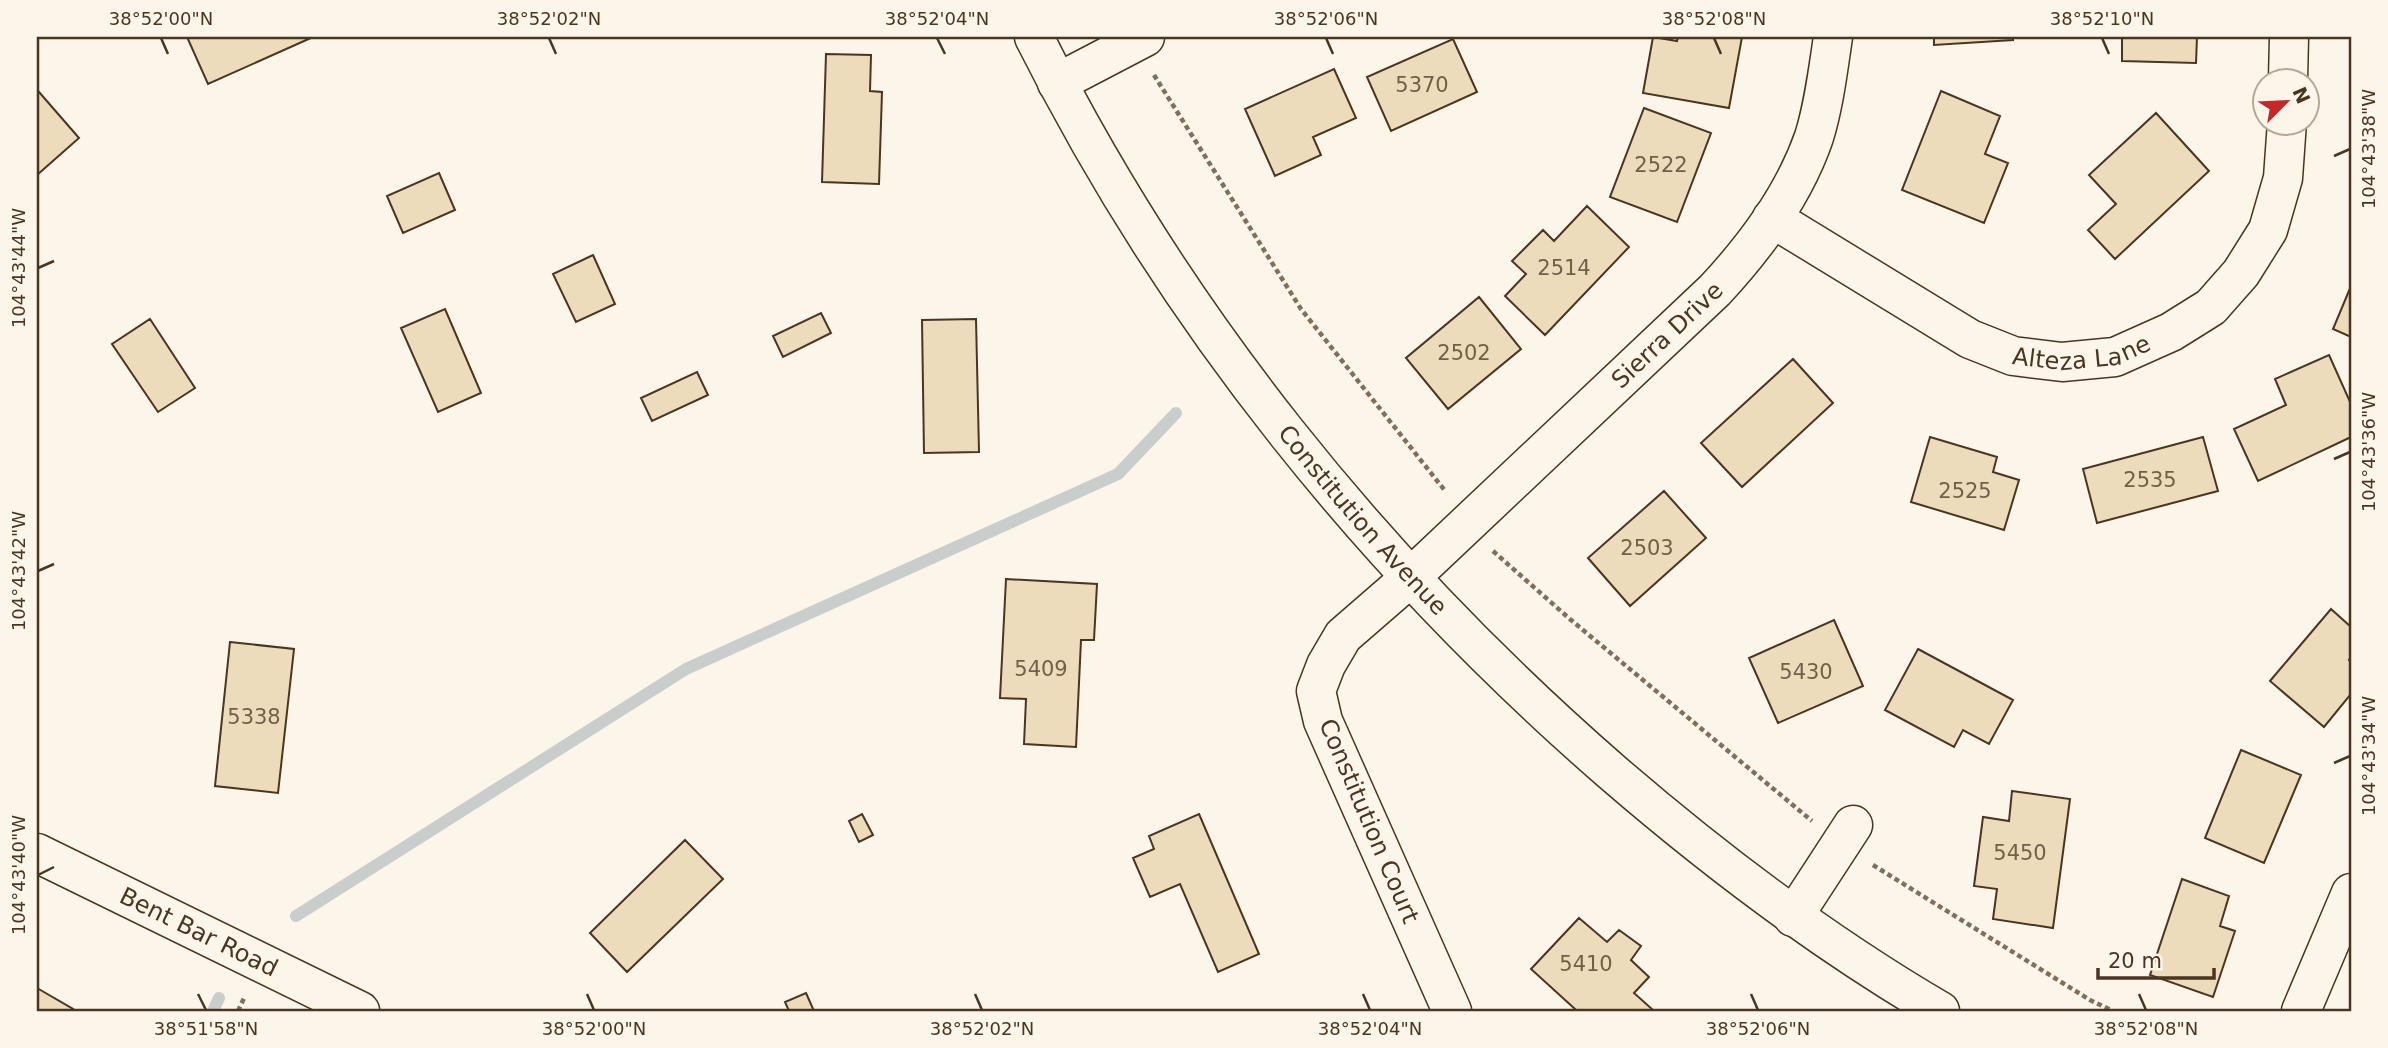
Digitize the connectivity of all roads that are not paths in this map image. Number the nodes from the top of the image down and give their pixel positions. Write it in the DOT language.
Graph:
graph roads {
  1 [pos="1034,37"];
  2 [pos="1833,37"];
  3 [pos="2289,37"];
  4 [pos="1141,39"];
  5 [pos="2288,66"];
  6 [pos="1057,83"];
  7 [pos="2286,136"];
  8 [pos="1772,218"];
  9 [pos="1411,577"];
  10 [pos="1846,835"];
  11 [pos="37,853"];
  12 [pos="2351,894"];
  13 [pos="1793,917"];
  14 [pos="360,1011"];
  15 [pos="1452,1011"];
  16 [pos="1940,1011"];
  17 [pos="2301,1011"];
  1 -- 6 [label="street, Constitution Avenue"];
  2 -- 8 [label="street, Sierra Drive"];
  3 -- 5 [label="street"];
  4 -- 6 [label="street"];
  6 -- 9 [label="street, Constitution Avenue"];
  7 -- 8 [label="street, Alteza Lane"];
  8 -- 9 [label="street, Sierra Drive"];
  9 -- 13 [label="street, Constitution Avenue"];
  9 -- 15 [label="street, Constitution Court"];
  10 -- 13 [label="street"];
  11 -- 14 [label="street, Bent Bar Road"];
  12 -- 17 [label="street"];
  13 -- 16 [label="street, Constitution Avenue"];
}
